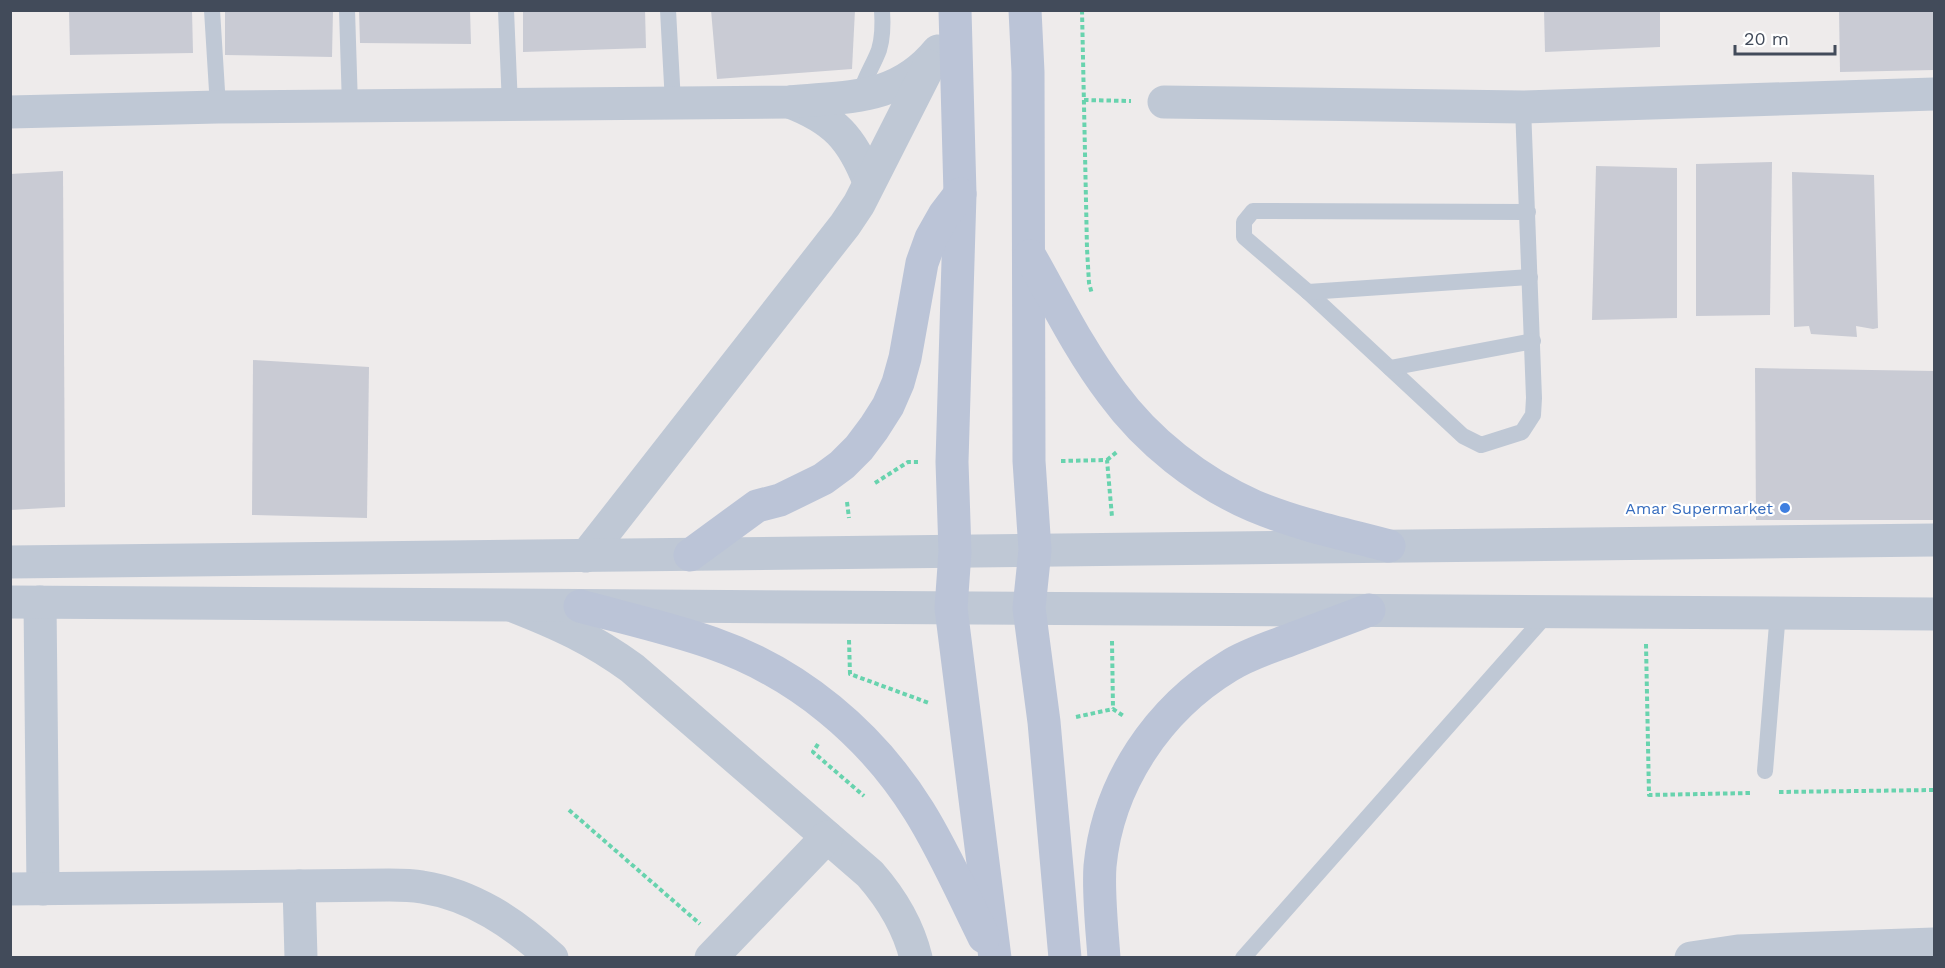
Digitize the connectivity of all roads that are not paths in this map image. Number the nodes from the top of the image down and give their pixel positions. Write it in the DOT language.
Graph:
graph roads {
  1 [pos="212,10"];
  2 [pos="347,10"];
  3 [pos="506,10"];
  4 [pos="668,10"];
  5 [pos="882,10"];
  6 [pos="1025,10"];
  7 [pos="955,12"];
  8 [pos="938,51"];
  9 [pos="1935,94"];
  10 [pos="860,95"];
  11 [pos="790,102"];
  12 [pos="1164,102"];
  13 [pos="673,104"];
  14 [pos="350,106"];
  15 [pos="510,106"];
  16 [pos="218,107"];
  17 [pos="1523,107"];
  18 [pos="10,112"];
  19 [pos="869,182"];
  20 [pos="960,194"];
  21 [pos="1528,212"];
  22 [pos="1028,253"];
  23 [pos="1530,277"];
  24 [pos="1308,292"];
  25 [pos="1533,341"];
  26 [pos="1390,368"];
  27 [pos="1935,540"];
  28 [pos="1389,546"];
  29 [pos="1035,550"];
  30 [pos="955,552"];
  31 [pos="586,555"];
  32 [pos="690,555"];
  33 [pos="10,562"];
  34 [pos="25,602"];
  35 [pos="512,605"];
  36 [pos="580,606"];
  37 [pos="951,608"];
  38 [pos="1029,608"];
  39 [pos="1369,610"];
  40 [pos="1549,612"];
  41 [pos="1778,612"];
  42 [pos="1935,614"];
  43 [pos="1765,771"];
  44 [pos="827,837"];
  45 [pos="299,886"];
  46 [pos="10,889"];
  47 [pos="43,889"];
  48 [pos="1935,944"];
  49 [pos="717,951"];
  50 [pos="1879,951"];
  51 [pos="301,957"];
  52 [pos="552,957"];
  53 [pos="916,957"];
  54 [pos="994,957"];
  55 [pos="1065,957"];
  56 [pos="1104,957"];
  57 [pos="1243,957"];
  58 [pos="1691,957"];
  1 -- 16 [label="lane"];
  2 -- 14 [label="lane"];
  3 -- 15 [label="lane"];
  4 -- 13 [label="lane"];
  5 -- 10 [label="lane"];
  6 -- 22 [label="main road"];
  7 -- 8 [label="street"];
  7 -- 20 [label="main road"];
  8 -- 10 [label="street"];
  8 -- 19 [label="street"];
  9 -- 17 [label="street"];
  10 -- 11 [label="street"];
  11 -- 13 [label="street"];
  11 -- 19 [label="street"];
  12 -- 17 [label="street"];
  13 -- 15 [label="street"];
  14 -- 15 [label="street"];
  14 -- 16 [label="street"];
  16 -- 18 [label="street"];
  17 -- 21 [label="lane"];
  19 -- 31 [label="street"];
  20 -- 30 [label="main road"];
  20 -- 32 [label="main road"];
  21 -- 23 [label="lane"];
  21 -- 24 [label="lane"];
  22 -- 28 [label="main road"];
  22 -- 29 [label="main road"];
  23 -- 24 [label="lane"];
  23 -- 25 [label="lane"];
  24 -- 26 [label="lane"];
  25 -- 26 [label="lane"];
  25 -- 26 [label="lane"];
  27 -- 28 [label="street"];
  28 -- 29 [label="street"];
  29 -- 30 [label="street"];
  29 -- 38 [label="main road"];
  30 -- 32 [label="street"];
  30 -- 37 [label="main road"];
  31 -- 32 [label="street"];
  31 -- 33 [label="street"];
  34 -- 35 [label="street"];
  34 -- 47 [label="street"];
  35 -- 36 [label="street"];
  35 -- 44 [label="street"];
  36 -- 37 [label="street"];
  36 -- 54 [label="main road"];
  37 -- 38 [label="street"];
  37 -- 54 [label="main road"];
  38 -- 39 [label="street"];
  38 -- 55 [label="main road"];
  39 -- 40 [label="street"];
  39 -- 56 [label="main road"];
  40 -- 41 [label="street"];
  40 -- 57 [label="lane"];
  41 -- 42 [label="street"];
  41 -- 43 [label="lane"];
  44 -- 49 [label="street"];
  44 -- 53 [label="street"];
  45 -- 47 [label="street"];
  45 -- 51 [label="street"];
  45 -- 52 [label="street"];
  46 -- 47 [label="street"];
  48 -- 50 [label="street"];
  50 -- 58 [label="street"];
}
